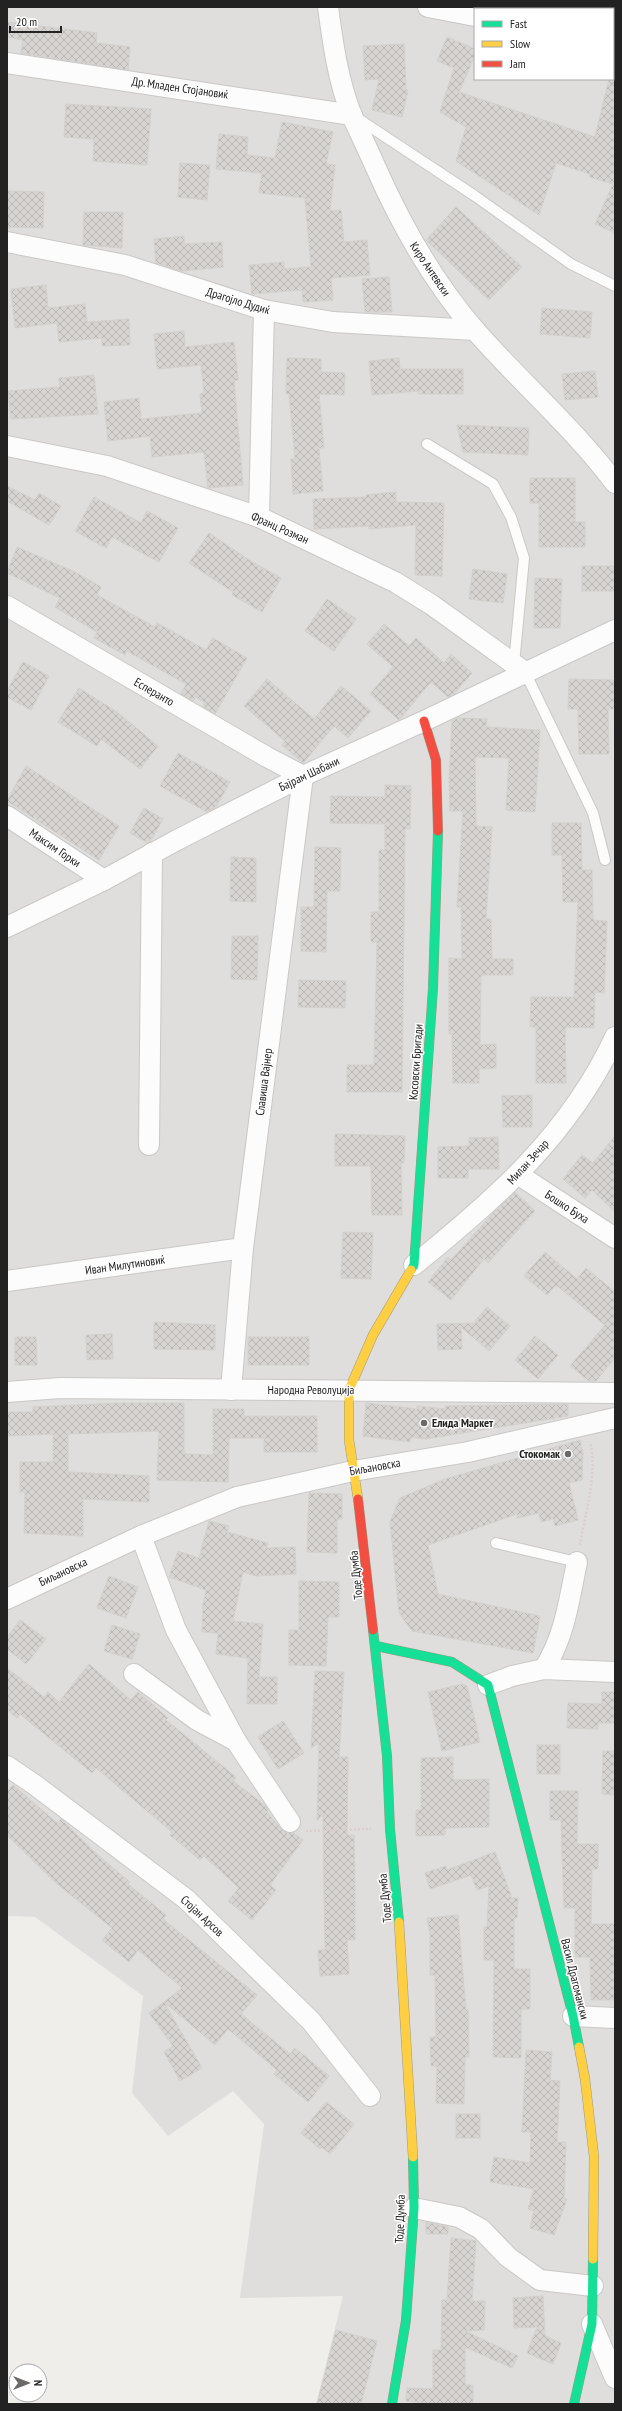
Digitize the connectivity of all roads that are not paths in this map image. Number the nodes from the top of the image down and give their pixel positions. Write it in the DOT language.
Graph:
graph roads {
  1 [pos="328,7"];
  2 [pos="428,7"];
  3 [pos="474,16"];
  4 [pos="7,63"];
  5 [pos="352,115"];
  6 [pos="7,242"];
  7 [pos="615,286"];
  8 [pos="264,310"];
  9 [pos="475,330"];
  10 [pos="427,444"];
  11 [pos="7,446"];
  12 [pos="615,483"];
  13 [pos="259,518"];
  14 [pos="7,606"];
  15 [pos="615,630"];
  16 [pos="520,668"];
  17 [pos="424,721"];
  18 [pos="303,776"];
  19 [pos="7,816"];
  20 [pos="152,853"];
  21 [pos="605,860"];
  22 [pos="104,880"];
  23 [pos="7,927"];
  24 [pos="615,1037"];
  25 [pos="149,1145"];
  26 [pos="519,1175"];
  27 [pos="615,1238"];
  28 [pos="242,1248"];
  29 [pos="414,1265"];
  30 [pos="7,1281"];
  31 [pos="231,1390"];
  32 [pos="349,1390"];
  33 [pos="7,1392"];
  34 [pos="615,1392"];
  35 [pos="615,1418"];
  36 [pos="353,1471"];
  37 [pos="141,1536"];
  38 [pos="496,1543"];
  39 [pos="577,1562"];
  40 [pos="7,1599"];
  41 [pos="376,1646"];
  42 [pos="544,1669"];
  43 [pos="615,1672"];
  44 [pos="134,1674"];
  45 [pos="488,1685"];
  46 [pos="236,1741"];
  47 [pos="7,1766"];
  48 [pos="290,1822"];
  49 [pos="573,2016"];
  50 [pos="615,2018"];
  51 [pos="370,2096"];
  52 [pos="414,2208"];
  53 [pos="593,2286"];
  54 [pos="592,2324"];
  55 [pos="615,2378"];
  56 [pos="392,2404"];
  57 [pos="574,2404"];
  1 -- 5 [label="street, Киро Антевски"];
  2 -- 3 [label="street"];
  4 -- 5 [label="street, Др. Младен Стојановиќ"];
  5 -- 7 [label="lane"];
  5 -- 9 [label="street, Киро Антевски"];
  6 -- 8 [label="street, Драгојло Дудиќ"];
  8 -- 9 [label="street, Драгојло Дудиќ"];
  8 -- 13 [label="street"];
  9 -- 12 [label="street, Киро Антевски"];
  10 -- 16 [label="lane"];
  11 -- 13 [label="street, Франц Розман"];
  13 -- 16 [label="street, Франц Розман"];
  14 -- 18 [label="street, Есперанто"];
  15 -- 16 [label="street, Бајрам Шабани"];
  16 -- 17 [label="street, Бајрам Шабани"];
  16 -- 21 [label="lane"];
  17 -- 18 [label="street, Бајрам Шабани"];
  17 -- 29 [label="street, Косовски Бригади"];
  18 -- 20 [label="street, Бајрам Шабани"];
  18 -- 28 [label="street, Славиша Вајнер"];
  19 -- 22 [label="street, Максим Горки"];
  20 -- 22 [label="street, Бајрам Шабани"];
  20 -- 25 [label="street"];
  22 -- 23 [label="street, Бајрам Шабани"];
  24 -- 26 [label="street, Милан Зечар"];
  26 -- 27 [label="street, Бошко Буха"];
  26 -- 29 [label="street, Милан Зечар"];
  28 -- 30 [label="street, Иван Милутиновиќ"];
  28 -- 31 [label="street, Славиша Вајнер"];
  29 -- 32 [label="street, Косовски Бригади"];
  31 -- 32 [label="street, Народна Револуција"];
  31 -- 33 [label="street, Народна Револуција"];
  32 -- 34 [label="street, Народна Револуција"];
  32 -- 36 [label="street, Тоде Думба"];
  35 -- 36 [label="street, Биљановска"];
  36 -- 37 [label="street, Биљановска"];
  36 -- 41 [label="street, Тоде Думба"];
  37 -- 40 [label="street, Биљановска"];
  37 -- 46 [label="street"];
  38 -- 39 [label="lane"];
  39 -- 42 [label="street"];
  41 -- 45 [label="street"];
  41 -- 52 [label="street, Тоде Думба"];
  42 -- 43 [label="street"];
  42 -- 45 [label="street"];
  44 -- 46 [label="street"];
  45 -- 49 [label="street, Васил Драгомански"];
  46 -- 48 [label="street"];
  47 -- 51 [label="street, Стојан Арсов"];
  49 -- 50 [label="street"];
  49 -- 53 [label="street, Васил Драгомански"];
  52 -- 53 [label="street"];
  52 -- 56 [label="street, Тоде Думба"];
  53 -- 54 [label="street, Васил Драгомански"];
  54 -- 55 [label="street"];
  54 -- 57 [label="street, Васил Драгомански"];
}
